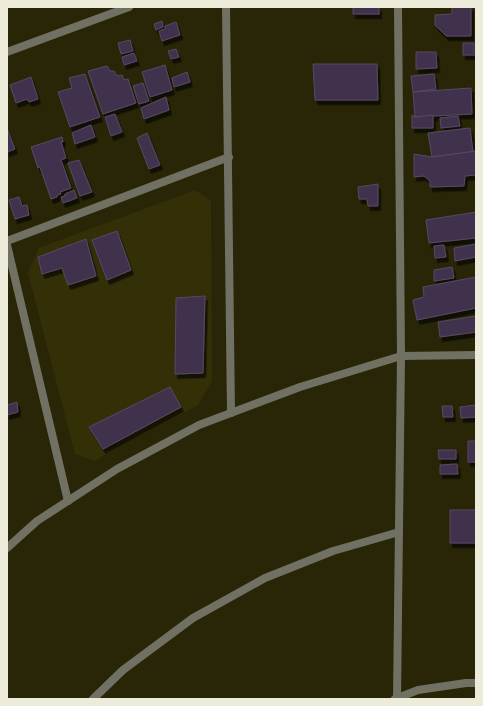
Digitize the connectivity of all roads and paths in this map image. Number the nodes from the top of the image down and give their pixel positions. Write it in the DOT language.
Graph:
graph roads {
  1 [pos="129,7"];
  2 [pos="226,7"];
  3 [pos="398,7"];
  4 [pos="7,52"];
  5 [pos="229,157"];
  6 [pos="7,240"];
  7 [pos="7,245"];
  8 [pos="476,355"];
  9 [pos="401,356"];
  10 [pos="231,413"];
  11 [pos="68,501"];
  12 [pos="399,532"];
  13 [pos="7,548"];
  14 [pos="476,683"];
  15 [pos="94,699"];
  16 [pos="396,699"];
  1 -- 4 [label="street"];
  2 -- 5 [label="street"];
  3 -- 9 [label="street"];
  5 -- 6 [label="street"];
  5 -- 10 [label="street"];
  7 -- 11 [label="street"];
  8 -- 9 [label="street"];
  9 -- 10 [label="street"];
  9 -- 12 [label="street"];
  10 -- 11 [label="street"];
  11 -- 13 [label="street"];
  12 -- 15 [label="street"];
  12 -- 16 [label="street"];
  14 -- 16 [label="street"];
}
